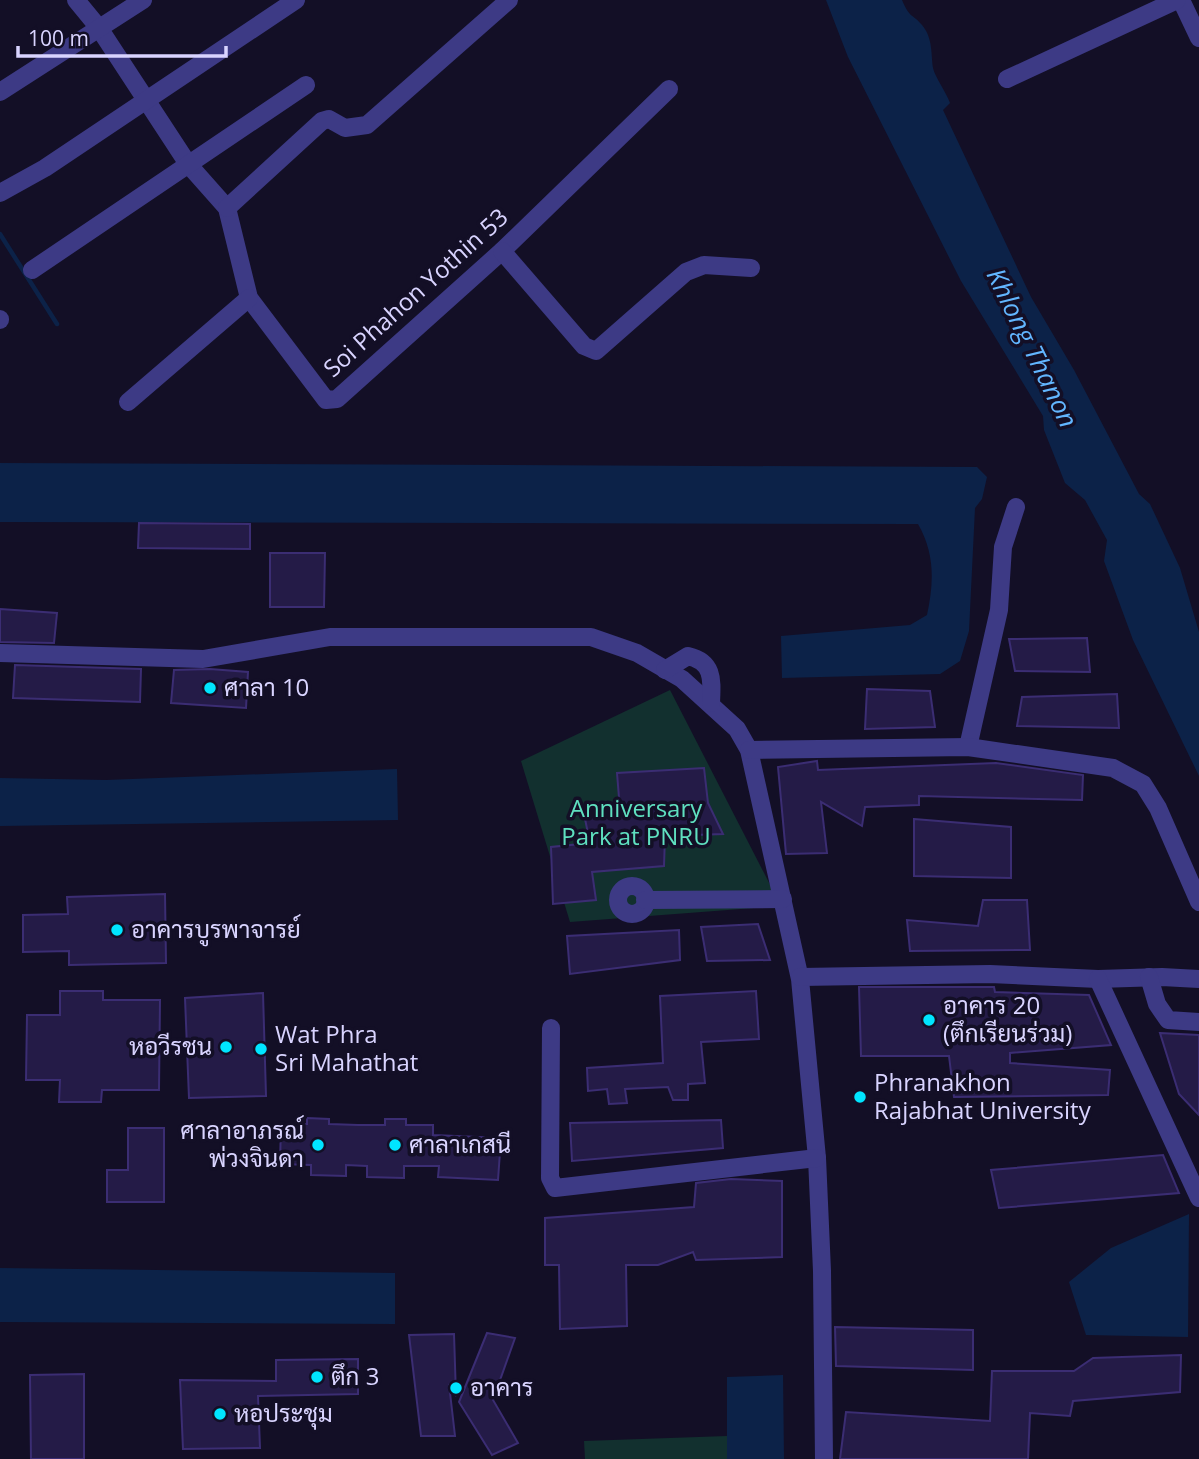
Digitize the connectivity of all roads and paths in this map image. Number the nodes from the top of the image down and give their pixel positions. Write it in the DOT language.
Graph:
graph roads {
  1 [pos="76,0"];
  2 [pos="143,0"];
  3 [pos="296,0"];
  4 [pos="509,0"];
  5 [pos="1179,0"];
  6 [pos="99,28"];
  7 [pos="1199,38"];
  8 [pos="1007,79"];
  9 [pos="306,85"];
  10 [pos="669,89"];
  11 [pos="0,92"];
  12 [pos="147,100"];
  13 [pos="188,164"];
  14 [pos="0,193"];
  15 [pos="227,208"];
  16 [pos="502,251"];
  17 [pos="751,268"];
  18 [pos="32,270"];
  19 [pos="249,298"];
  20 [pos="128,402"];
  21 [pos="1016,506"];
  22 [pos="0,653"];
  23 [pos="665,670"];
  24 [pos="711,703"];
  25 [pos="968,747"];
  26 [pos="749,750"];
  27 [pos="783,899"];
  28 [pos="645,900"];
  29 [pos="1199,902"];
  30 [pos="800,977"];
  31 [pos="1149,978"];
  32 [pos="1098,979"];
  33 [pos="1199,979"];
  34 [pos="1199,1022"];
  35 [pos="551,1028"];
  36 [pos="817,1158"];
  37 [pos="1199,1198"];
  38 [pos="824,1459"];
  1 -- 6 [label="street, Soi Phahon Yothin 53"];
  2 -- 6 [label="street"];
  3 -- 12 [label="street"];
  4 -- 15 [label="street"];
  5 -- 7 [label="street"];
  5 -- 8 [label="street"];
  6 -- 11 [label="street"];
  6 -- 12 [label="street, Soi Phahon Yothin 53"];
  9 -- 13 [label="street"];
  10 -- 16 [label="street, Soi Phahon Yothin 53"];
  12 -- 13 [label="street, Soi Phahon Yothin 53"];
  12 -- 14 [label="street"];
  13 -- 15 [label="street, Soi Phahon Yothin 53"];
  13 -- 18 [label="street"];
  15 -- 19 [label="street, Soi Phahon Yothin 53"];
  16 -- 17 [label="street"];
  16 -- 19 [label="street, Soi Phahon Yothin 53"];
  19 -- 20 [label="street"];
  21 -- 25 [label="street"];
  22 -- 23 [label="street"];
  23 -- 24 [label="street"];
  23 -- 24 [label="street"];
  24 -- 26 [label="street"];
  25 -- 26 [label="street"];
  25 -- 29 [label="street"];
  26 -- 27 [label="street"];
  27 -- 28 [label="street"];
  27 -- 30 [label="street"];
  30 -- 32 [label="street"];
  30 -- 36 [label="street"];
  31 -- 32 [label="street"];
  31 -- 33 [label="street"];
  31 -- 34 [label="street"];
  32 -- 37 [label="street"];
  35 -- 36 [label="street"];
  36 -- 38 [label="street"];
}
